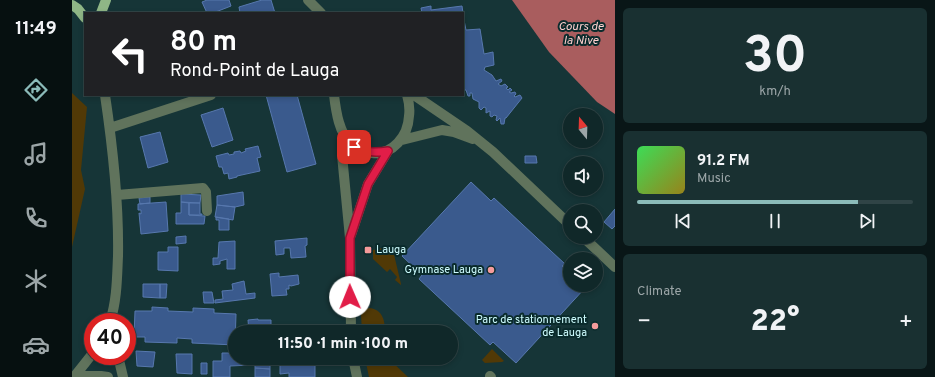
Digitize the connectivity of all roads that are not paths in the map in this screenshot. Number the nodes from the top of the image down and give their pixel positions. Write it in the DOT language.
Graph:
graph roads {
  1 [pos="106,0"];
  2 [pos="304,0"];
  3 [pos="308,0"];
  4 [pos="72,5"];
  5 [pos="101,12"];
  6 [pos="311,12"];
  7 [pos="320,12"];
  8 [pos="84,17"];
  9 [pos="105,96"];
  10 [pos="208,96"];
  11 [pos="334,96"];
  12 [pos="407,96"];
  13 [pos="415,96"];
  14 [pos="110,128"];
  15 [pos="347,139"];
  16 [pos="402,140"];
  17 [pos="482,144"];
  18 [pos="388,151"];
  19 [pos="117,195"];
  20 [pos="207,211"];
  21 [pos="563,218"];
  22 [pos="350,238"];
  23 [pos="590,244"];
  24 [pos="615,267"];
  25 [pos="113,313"];
  26 [pos="351,325"];
  27 [pos="84,364"];
  28 [pos="120,365"];
  29 [pos="354,365"];
  30 [pos="355,375"];
  31 [pos="75,376"];
  32 [pos="108,377"];
  33 [pos="123,377"];
  1 -- 5 [label="main road"];
  2 -- 6 [label="street"];
  3 -- 7 [label="street"];
  4 -- 8 [label="main road"];
  9 -- 14 [label="street"];
  10 -- 14 [label="street"];
  11 -- 15 [label="street"];
  12 -- 16 [label="street"];
  13 -- 17 [label="street"];
  14 -- 19 [label="street"];
  15 -- 18 [label="street"];
  15 -- 22 [label="street"];
  16 -- 17 [label="street"];
  16 -- 18 [label="street"];
  17 -- 21 [label="street"];
  18 -- 22 [label="street"];
  19 -- 20 [label="street"];
  19 -- 25 [label="street"];
  22 -- 26 [label="street"];
  23 -- 24 [label="street"];
  27 -- 31 [label="street"];
  28 -- 33 [label="street"];
  29 -- 30 [label="street"];
  31 -- 32 [label="street"];
}
